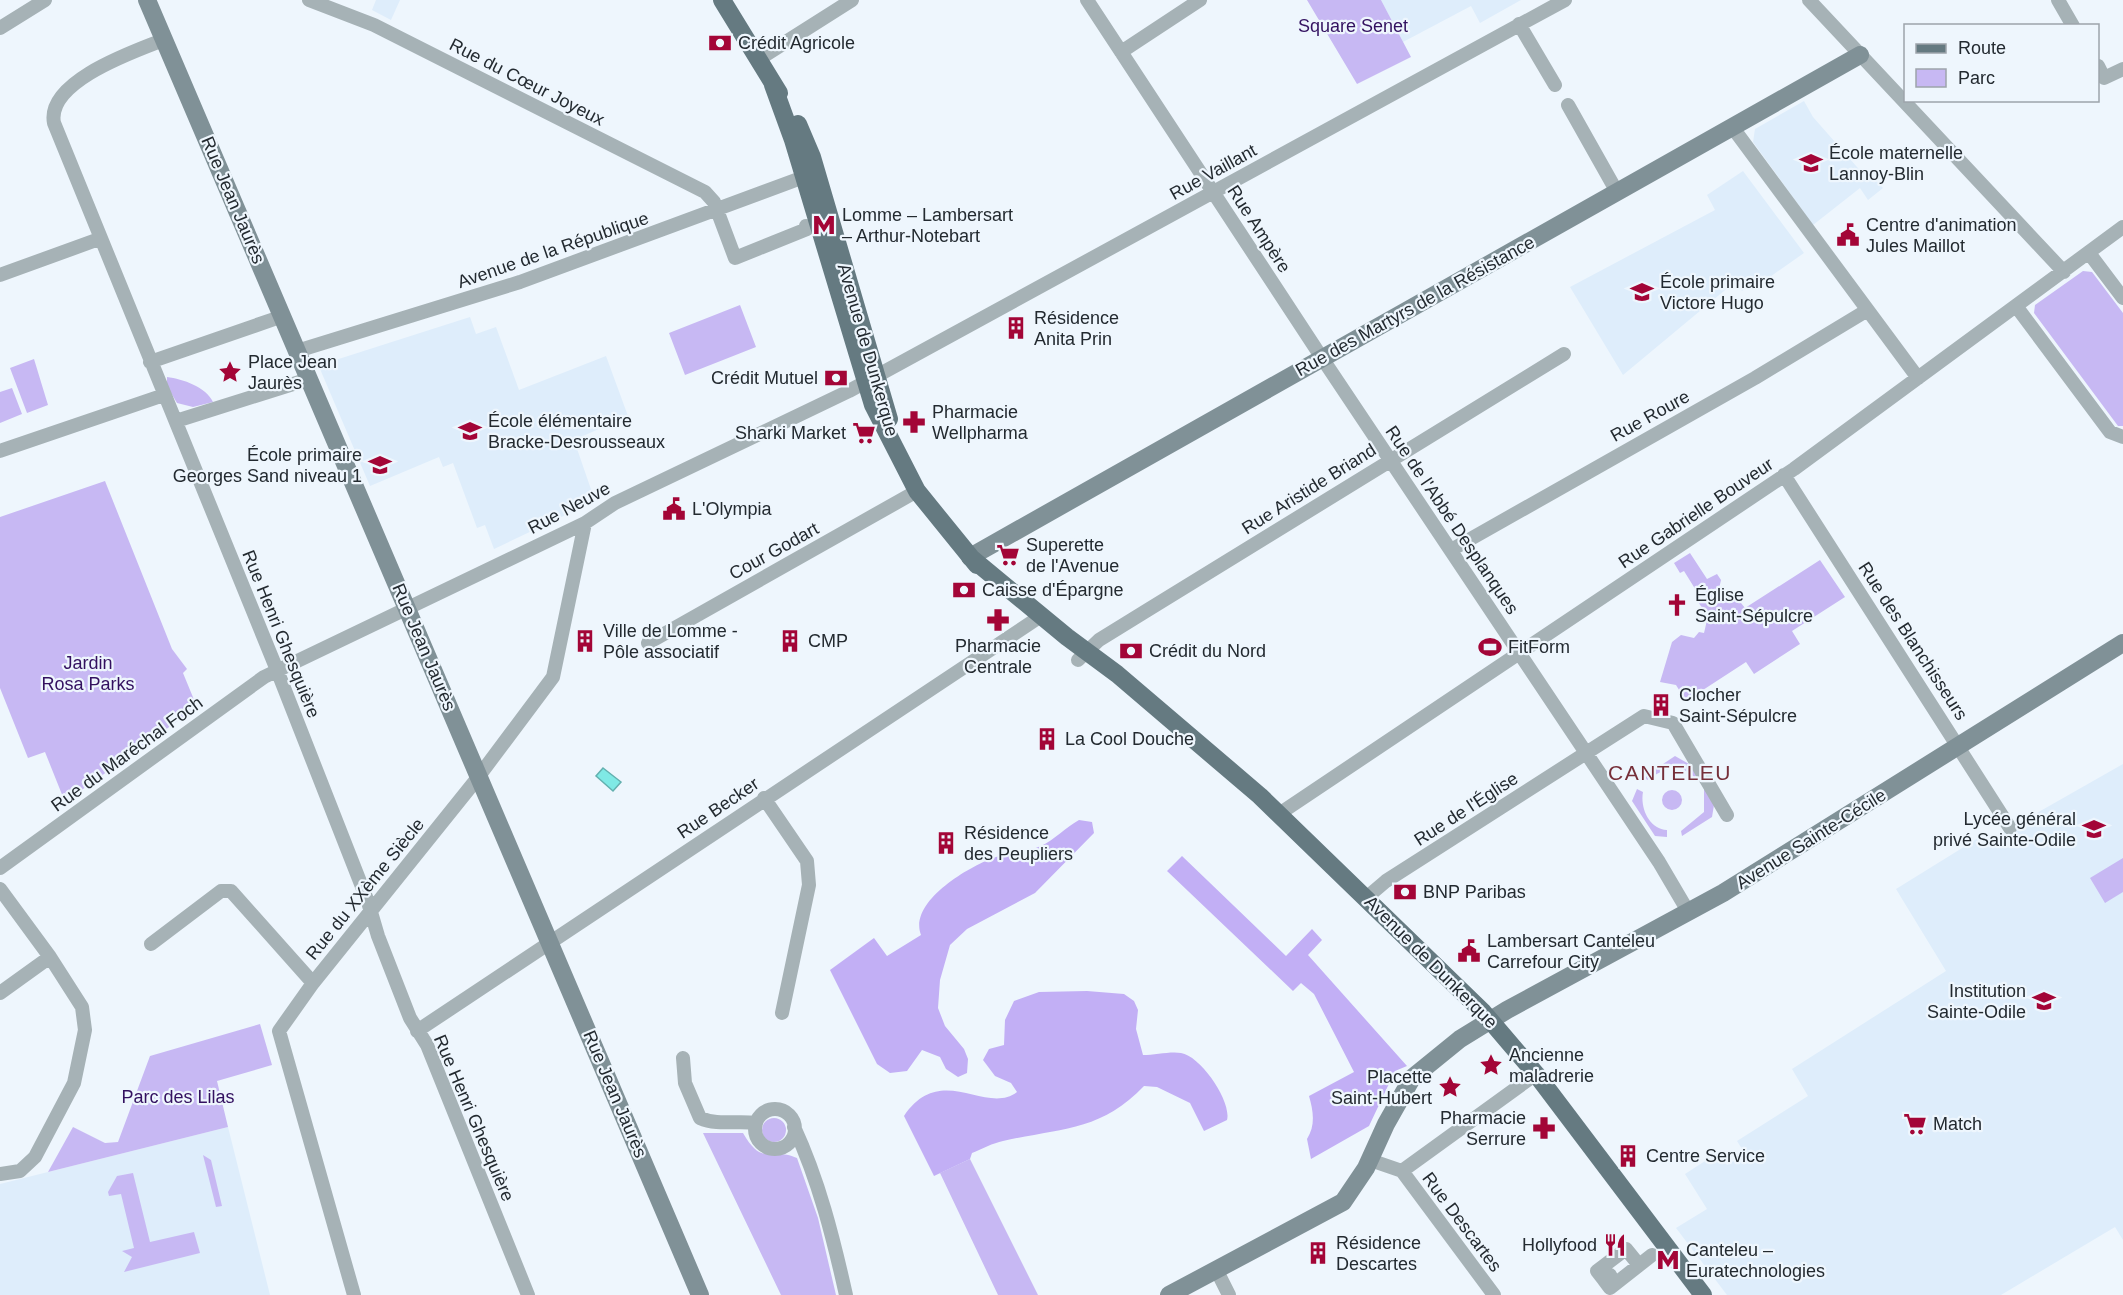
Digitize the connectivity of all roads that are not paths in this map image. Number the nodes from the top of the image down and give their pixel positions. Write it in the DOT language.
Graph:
graph roads {
  1 [pos="45,0"];
  2 [pos="147,0"];
  3 [pos="309,0"];
  4 [pos="722,0"];
  5 [pos="852,0"];
  6 [pos="1087,0"];
  7 [pos="1200,0"];
  8 [pos="1564,0"];
  9 [pos="1809,0"];
  10 [pos="2058,0"];
  11 [pos="1519,24"];
  12 [pos="2072,24"];
  13 [pos="0,28"];
  14 [pos="163,40"];
  15 [pos="1120,52"];
  16 [pos="1860,55"];
  17 [pos="759,58"];
  18 [pos="2099,69"];
  19 [pos="2123,69"];
  20 [pos="1556,85"];
  21 [pos="1904,102"];
  22 [pos="1904,102"];
  23 [pos="1568,105"];
  24 [pos="1733,128"];
  25 [pos="810,175"];
  26 [pos="1617,192"];
  27 [pos="1213,193"];
  28 [pos="717,210"];
  29 [pos="806,226"];
  30 [pos="2123,227"];
  31 [pos="99,239"];
  32 [pos="2089,253"];
  33 [pos="2064,272"];
  34 [pos="0,275"];
  35 [pos="2123,298"];
  36 [pos="2016,306"];
  37 [pos="1866,311"];
  38 [pos="283,316"];
  39 [pos="297,351"];
  40 [pos="1564,354"];
  41 [pos="1322,358"];
  42 [pos="150,362"];
  43 [pos="871,378"];
  44 [pos="1918,378"];
  45 [pos="309,379"];
  46 [pos="164,395"];
  47 [pos="176,421"];
  48 [pos="2123,437"];
  49 [pos="0,451"];
  50 [pos="1390,460"];
  51 [pos="1784,475"];
  52 [pos="917,490"];
  53 [pos="585,524"];
  54 [pos="1451,550"];
  55 [pos="970,557"];
  56 [pos="407,608"];
  57 [pos="1036,619"];
  58 [pos="648,642"];
  59 [pos="2123,643"];
  60 [pos="1519,652"];
  61 [pos="1082,655"];
  62 [pos="277,670"];
  63 [pos="1960,747"];
  64 [pos="1586,753"];
  65 [pos="479,776"];
  66 [pos="765,798"];
  67 [pos="1279,814"];
  68 [pos="1727,815"];
  69 [pos="2010,828"];
  70 [pos="0,868"];
  71 [pos="0,889"];
  72 [pos="1366,898"];
  73 [pos="371,912"];
  74 [pos="1689,913"];
  75 [pos="550,942"];
  76 [pos="151,944"];
  77 [pos="50,957"];
  78 [pos="313,983"];
  79 [pos="0,993"];
  80 [pos="782,1013"];
  81 [pos="1491,1020"];
  82 [pos="417,1031"];
  83 [pos="683,1058"];
  84 [pos="1536,1074"];
  85 [pos="756,1123"];
  86 [pos="794,1127"];
  87 [pos="1370,1160"];
  88 [pos="1402,1171"];
  89 [pos="0,1174"];
  90 [pos="1652,1255"];
  91 [pos="1639,1265"];
  92 [pos="1217,1271"];
  93 [pos="354,1295"];
  94 [pos="528,1295"];
  95 [pos="700,1295"];
  96 [pos="846,1295"];
  97 [pos="1169,1295"];
  98 [pos="1228,1295"];
  99 [pos="1494,1295"];
  100 [pos="1703,1295"];
  1 -- 13 [label="street"];
  2 -- 14 [label="street, Rue Jean Jaurès"];
  3 -- 28 [label="street, Rue du Cœur Joyeux"];
  4 -- 17 [label="main road, Avenue de Dunkerque"];
  5 -- 17 [label="street"];
  6 -- 15 [label="street, Rue Ampère"];
  7 -- 15 [label="street"];
  8 -- 11 [label="street, Rue Vaillant"];
  9 -- 16 [label="street"];
  10 -- 12 [label="street"];
  11 -- 20 [label="street"];
  11 -- 27 [label="street, Rue Vaillant"];
  14 -- 31 [label="street, Rue Henri Ghesquière"];
  14 -- 38 [label="street, Rue Jean Jaurès"];
  15 -- 27 [label="street, Rue Ampère"];
  16 -- 22 [label="street"];
  16 -- 24 [label="street, Rue des Martyrs de la Résistance"];
  17 -- 25 [label="main road, Avenue de Dunkerque"];
  18 -- 19 [label="street"];
  21 -- 33 [label="street"];
  23 -- 26 [label="street"];
  24 -- 26 [label="street, Rue des Martyrs de la Résistance"];
  24 -- 37 [label="street"];
  25 -- 28 [label="street, Avenue de la République"];
  25 -- 43 [label="main road, Avenue de Dunkerque"];
  26 -- 41 [label="street, Rue des Martyrs de la Résistance"];
  27 -- 41 [label="street, Rue Ampère"];
  27 -- 43 [label="street, Rue Vaillant"];
  28 -- 29 [label="street"];
  28 -- 39 [label="street, Avenue de la République"];
  30 -- 32 [label="street, Rue Gabrielle Bouveur"];
  31 -- 34 [label="street"];
  31 -- 42 [label="street, Rue Henri Ghesquière"];
  32 -- 33 [label="street, Rue Gabrielle Bouveur"];
  32 -- 35 [label="street"];
  33 -- 36 [label="street, Rue Gabrielle Bouveur"];
  36 -- 44 [label="street, Rue Gabrielle Bouveur"];
  36 -- 48 [label="street"];
  37 -- 44 [label="street"];
  37 -- 54 [label="street, Rue Roure"];
  38 -- 39 [label="street, Rue Jean Jaurès"];
  38 -- 42 [label="street"];
  39 -- 45 [label="street, Rue Jean Jaurès"];
  40 -- 50 [label="street, Rue Aristide Briand"];
  41 -- 50 [label="street, Rue de l'Abbé Desplanques"];
  41 -- 55 [label="street, Rue des Martyrs de la Résistance"];
  42 -- 46 [label="street, Rue Henri Ghesquière"];
  43 -- 52 [label="main road, Avenue de Dunkerque"];
  43 -- 53 [label="street, Rue Neuve"];
  44 -- 51 [label="street, Rue Gabrielle Bouveur"];
  45 -- 47 [label="street"];
  45 -- 56 [label="street, Rue Jean Jaurès"];
  46 -- 47 [label="street, Rue Henri Ghesquière"];
  46 -- 49 [label="street"];
  47 -- 62 [label="street, Rue Henri Ghesquière"];
  50 -- 54 [label="street, Rue de l'Abbé Desplanques"];
  50 -- 61 [label="street, Rue Aristide Briand"];
  51 -- 60 [label="street, Rue Gabrielle Bouveur"];
  51 -- 63 [label="street, Rue des Blanchisseurs"];
  52 -- 55 [label="main road, Avenue de Dunkerque"];
  52 -- 58 [label="street, Cour Godart"];
  53 -- 56 [label="street, Rue Neuve"];
  53 -- 65 [label="street, Rue du XXème Siècle"];
  54 -- 60 [label="street, Rue de l'Abbé Desplanques"];
  55 -- 57 [label="main road, Avenue de Dunkerque"];
  56 -- 62 [label="street, Rue Neuve"];
  56 -- 65 [label="street, Rue Jean Jaurès"];
  57 -- 61 [label="main road, Avenue de Dunkerque"];
  57 -- 66 [label="street, Rue Becker"];
  59 -- 63 [label="street, Avenue Sainte-Cécile"];
  60 -- 64 [label="street, Rue de l'Abbé Desplanques"];
  60 -- 67 [label="street, Rue Gabrielle Bouveur"];
  61 -- 67 [label="main road, Avenue de Dunkerque"];
  62 -- 70 [label="street, Rue du Maréchal Foch"];
  62 -- 73 [label="street, Rue Henri Ghesquière"];
  63 -- 69 [label="street, Rue des Blanchisseurs"];
  63 -- 74 [label="street, Avenue Sainte-Cécile"];
  64 -- 68 [label="street, Rue de l'Église"];
  64 -- 72 [label="street, Rue de l'Église"];
  64 -- 74 [label="street, Rue de l'Abbé Desplanques"];
  65 -- 73 [label="street, Rue du XXème Siècle"];
  65 -- 75 [label="street, Rue Jean Jaurès"];
  66 -- 75 [label="street, Rue Becker"];
  66 -- 80 [label="street"];
  67 -- 72 [label="main road, Avenue de Dunkerque"];
  71 -- 77 [label="street"];
  72 -- 81 [label="main road, Avenue de Dunkerque"];
  73 -- 78 [label="street, Rue du XXème Siècle"];
  73 -- 82 [label="street, Rue Henri Ghesquière"];
  74 -- 81 [label="street, Avenue Sainte-Cécile"];
  75 -- 82 [label="street, Rue Becker"];
  75 -- 95 [label="street, Rue Jean Jaurès"];
  76 -- 78 [label="street"];
  77 -- 79 [label="street"];
  77 -- 89 [label="street"];
  78 -- 93 [label="street, Rue du XXème Siècle"];
  81 -- 84 [label="main road, Avenue de Dunkerque"];
  81 -- 87 [label="street, Avenue Sainte-Cécile"];
  82 -- 94 [label="street, Rue Henri Ghesquière"];
  83 -- 85 [label="street"];
  84 -- 88 [label="street"];
  84 -- 100 [label="main road, Avenue de Dunkerque"];
  85 -- 86 [label="street"];
  85 -- 86 [label="street"];
  86 -- 96 [label="street"];
  87 -- 88 [label="street"];
  87 -- 92 [label="street, Avenue Sainte-Cécile"];
  88 -- 99 [label="street, Rue Descartes"];
  90 -- 91 [label="street"];
  91 -- 91 [label="street"];
  92 -- 97 [label="street, Avenue Sainte-Cécile"];
  92 -- 98 [label="street"];
}
